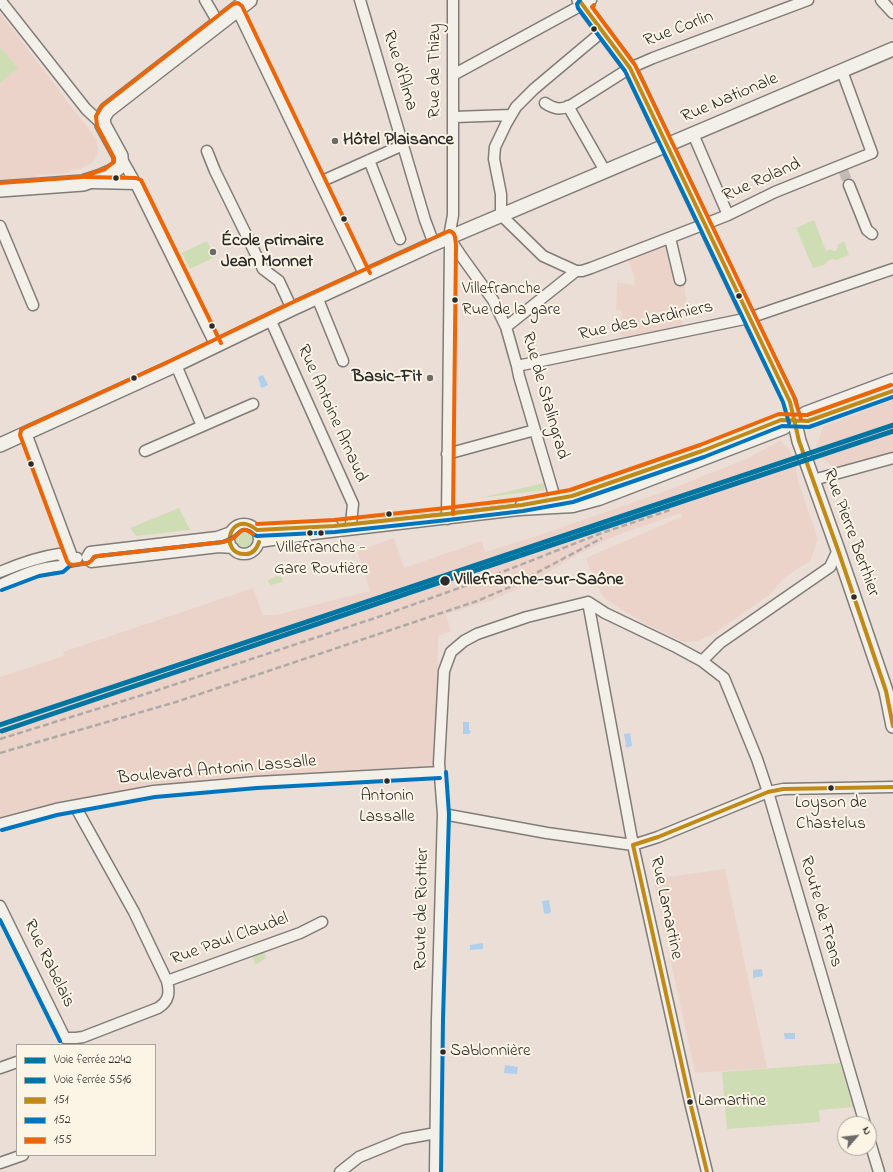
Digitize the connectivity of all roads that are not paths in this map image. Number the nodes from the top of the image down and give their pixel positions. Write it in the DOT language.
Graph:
graph roads {
  1 [pos="0,0"];
  2 [pos="205,0"];
  3 [pos="249,0"];
  4 [pos="360,0"];
  5 [pos="453,0"];
  6 [pos="808,0"];
  7 [pos="881,0"];
  8 [pos="585,2"];
  9 [pos="237,9"];
  10 [pos="893,13"];
  11 [pos="218,24"];
  12 [pos="603,31"];
  13 [pos="893,49"];
  14 [pos="630,68"];
  15 [pos="842,71"];
  16 [pos="453,75"];
  17 [pos="545,103"];
  18 [pos="568,106"];
  19 [pos="511,115"];
  20 [pos="454,117"];
  21 [pos="103,125"];
  22 [pos="693,134"];
  23 [pos="403,145"];
  24 [pos="668,145"];
  25 [pos="207,151"];
  26 [pos="120,156"];
  27 [pos="369,160"];
  28 [pos="605,172"];
  29 [pos="320,182"];
  30 [pos="83,183"];
  31 [pos="136,184"];
  32 [pos="849,185"];
  33 [pos="0,189"];
  34 [pos="501,214"];
  35 [pos="728,215"];
  36 [pos="705,224"];
  37 [pos="0,226"];
  38 [pos="872,234"];
  39 [pos="449,237"];
  40 [pos="670,238"];
  41 [pos="400,239"];
  42 [pos="434,244"];
  43 [pos="893,269"];
  44 [pos="576,271"];
  45 [pos="365,276"];
  46 [pos="680,280"];
  47 [pos="318,297"];
  48 [pos="33,305"];
  49 [pos="292,309"];
  50 [pos="750,318"];
  51 [pos="270,319"];
  52 [pos="506,327"];
  53 [pos="216,346"];
  54 [pos="343,361"];
  55 [pos="176,365"];
  56 [pos="517,366"];
  57 [pos="893,379"];
  58 [pos="893,391"];
  59 [pos="253,404"];
  60 [pos="795,421"];
  61 [pos="202,426"];
  62 [pos="535,430"];
  63 [pos="26,433"];
  64 [pos="0,445"];
  65 [pos="145,451"];
  66 [pos="447,454"];
  67 [pos="893,458"];
  68 [pos="813,480"];
  69 [pos="557,504"];
  70 [pos="447,517"];
  71 [pos="351,524"];
  72 [pos="257,530"];
  73 [pos="231,532"];
  74 [pos="259,542"];
  75 [pos="233,548"];
  76 [pos="838,550"];
  77 [pos="87,557"];
  78 [pos="70,559"];
  79 [pos="0,572"];
  80 [pos="0,585"];
  81 [pos="588,602"];
  82 [pos="702,661"];
  83 [pos="893,726"];
  84 [pos="440,772"];
  85 [pos="893,788"];
  86 [pos="768,792"];
  87 [pos="75,806"];
  88 [pos="443,814"];
  89 [pos="0,824"];
  90 [pos="633,845"];
  91 [pos="0,906"];
  92 [pos="322,922"];
  93 [pos="167,981"];
  94 [pos="63,1041"];
  95 [pos="16,1062"];
  96 [pos="0,1068"];
  97 [pos="863,1116"];
  98 [pos="436,1133"];
  99 [pos="20,1156"];
  100 [pos="874,1156"];
  101 [pos="0,1162"];
  102 [pos="340,1172"];
  103 [pos="435,1172"];
  104 [pos="707,1172"];
  105 [pos="879,1172"];
  1 -- 21 [label="street"];
  2 -- 11 [label="street"];
  3 -- 9 [label="main road"];
  4 -- 23 [label="street, Rue d'Alma"];
  5 -- 16 [label="street, Rue de Thizy"];
  6 -- 14 [label="street, Rue Corlin"];
  7 -- 10 [label="street"];
  8 -- 12 [label="main road, Rue Pierre Berthier"];
  8 -- 16 [label="street"];
  9 -- 11 [label="main road"];
  9 -- 29 [label="street"];
  11 -- 21 [label="main road"];
  12 -- 14 [label="main road, Rue Pierre Berthier"];
  12 -- 19 [label="street"];
  13 -- 15 [label="main road, Rue Nationale"];
  14 -- 18 [label="street, Rue Corlin"];
  14 -- 24 [label="main road, Rue Pierre Berthier"];
  15 -- 22 [label="main road, Rue Nationale"];
  15 -- 35 [label="street, Rue Roland"];
  16 -- 20 [label="street, Rue de Thizy"];
  17 -- 18 [label="street"];
  18 -- 28 [label="street"];
  19 -- 20 [label="street"];
  19 -- 34 [label="street"];
  20 -- 39 [label="street, Rue de Thizy"];
  21 -- 26 [label="main road"];
  22 -- 24 [label="main road, Rue Nationale"];
  22 -- 35 [label="street"];
  23 -- 27 [label="street"];
  23 -- 42 [label="street, Rue d'Alma"];
  24 -- 28 [label="main road, Rue Nationale"];
  24 -- 36 [label="main road, Rue Pierre Berthier"];
  25 -- 49 [label="street"];
  26 -- 30 [label="main road"];
  26 -- 31 [label="street"];
  27 -- 29 [label="street"];
  27 -- 41 [label="street"];
  28 -- 34 [label="main road, Rue Nationale"];
  29 -- 45 [label="street"];
  30 -- 31 [label="street"];
  30 -- 33 [label="main road"];
  31 -- 53 [label="street"];
  32 -- 38 [label="street"];
  34 -- 39 [label="main road, Rue Nationale"];
  34 -- 44 [label="street"];
  35 -- 36 [label="street, Rue Roland"];
  36 -- 40 [label="street, Rue Roland"];
  36 -- 50 [label="main road, Rue Pierre Berthier"];
  37 -- 48 [label="street"];
  39 -- 42 [label="main road, Rue Nationale"];
  39 -- 52 [label="street, Rue de Stalingrad"];
  39 -- 66 [label="street, Rue de Thizy"];
  40 -- 44 [label="street, Rue Roland"];
  40 -- 46 [label="street"];
  42 -- 45 [label="main road, Rue Nationale"];
  43 -- 50 [label="street, Rue des Jardiniers"];
  44 -- 52 [label="street"];
  45 -- 47 [label="main road, Rue Nationale"];
  47 -- 49 [label="main road, Rue Nationale"];
  47 -- 54 [label="street"];
  49 -- 51 [label="main road, Rue Nationale"];
  50 -- 56 [label="street, Rue des Jardiniers"];
  50 -- 60 [label="main road, Rue Pierre Berthier"];
  51 -- 53 [label="main road, Rue Nationale"];
  51 -- 71 [label="street, Rue Antoine Arnaud"];
  52 -- 56 [label="street, Rue de Stalingrad"];
  53 -- 55 [label="main road, Rue Nationale"];
  55 -- 61 [label="street"];
  55 -- 63 [label="main road, Rue Nationale"];
  56 -- 62 [label="street, Rue de Stalingrad"];
  57 -- 60 [label="street"];
  58 -- 60 [label="street"];
  59 -- 61 [label="street"];
  60 -- 68 [label="main road, Rue Pierre Berthier"];
  60 -- 69 [label="street"];
  61 -- 65 [label="street"];
  62 -- 66 [label="street"];
  62 -- 69 [label="street, Rue de Stalingrad"];
  63 -- 64 [label="main road, Rue Nationale"];
  63 -- 78 [label="street"];
  66 -- 70 [label="street, Rue de Thizy"];
  67 -- 68 [label="street"];
  68 -- 76 [label="main road, Rue Pierre Berthier"];
  69 -- 70 [label="street"];
  70 -- 71 [label="street"];
  70 -- 74 [label="street"];
  71 -- 72 [label="street"];
  72 -- 73 [label="street"];
  72 -- 74 [label="street"];
  73 -- 75 [label="street"];
  73 -- 77 [label="street"];
  74 -- 75 [label="street"];
  75 -- 77 [label="street"];
  76 -- 82 [label="street"];
  76 -- 83 [label="main road, Rue Pierre Berthier"];
  77 -- 78 [label="street"];
  78 -- 79 [label="street"];
  78 -- 80 [label="street"];
  81 -- 82 [label="street, Route de Frans"];
  81 -- 84 [label="street, Route de Riottier"];
  81 -- 90 [label="street, Rue Lamartine"];
  82 -- 86 [label="street, Route de Frans"];
  84 -- 87 [label="street, Boulevard Antonin Lassalle"];
  84 -- 88 [label="street, Route de Riottier"];
  85 -- 86 [label="street"];
  86 -- 90 [label="street"];
  86 -- 97 [label="street, Route de Frans"];
  87 -- 89 [label="street, Boulevard Antonin Lassalle"];
  87 -- 93 [label="street"];
  88 -- 90 [label="street"];
  88 -- 98 [label="street, Route de Riottier"];
  90 -- 104 [label="street, Rue Lamartine"];
  91 -- 94 [label="street, Rue Rabelais"];
  92 -- 93 [label="street, Rue Paul Claudel"];
  93 -- 94 [label="street, Rue Paul Claudel"];
  95 -- 96 [label="street"];
  98 -- 102 [label="street"];
  98 -- 103 [label="street, Route de Riottier"];
  99 -- 101 [label="street"];
  100 -- 105 [label="street"];
}
